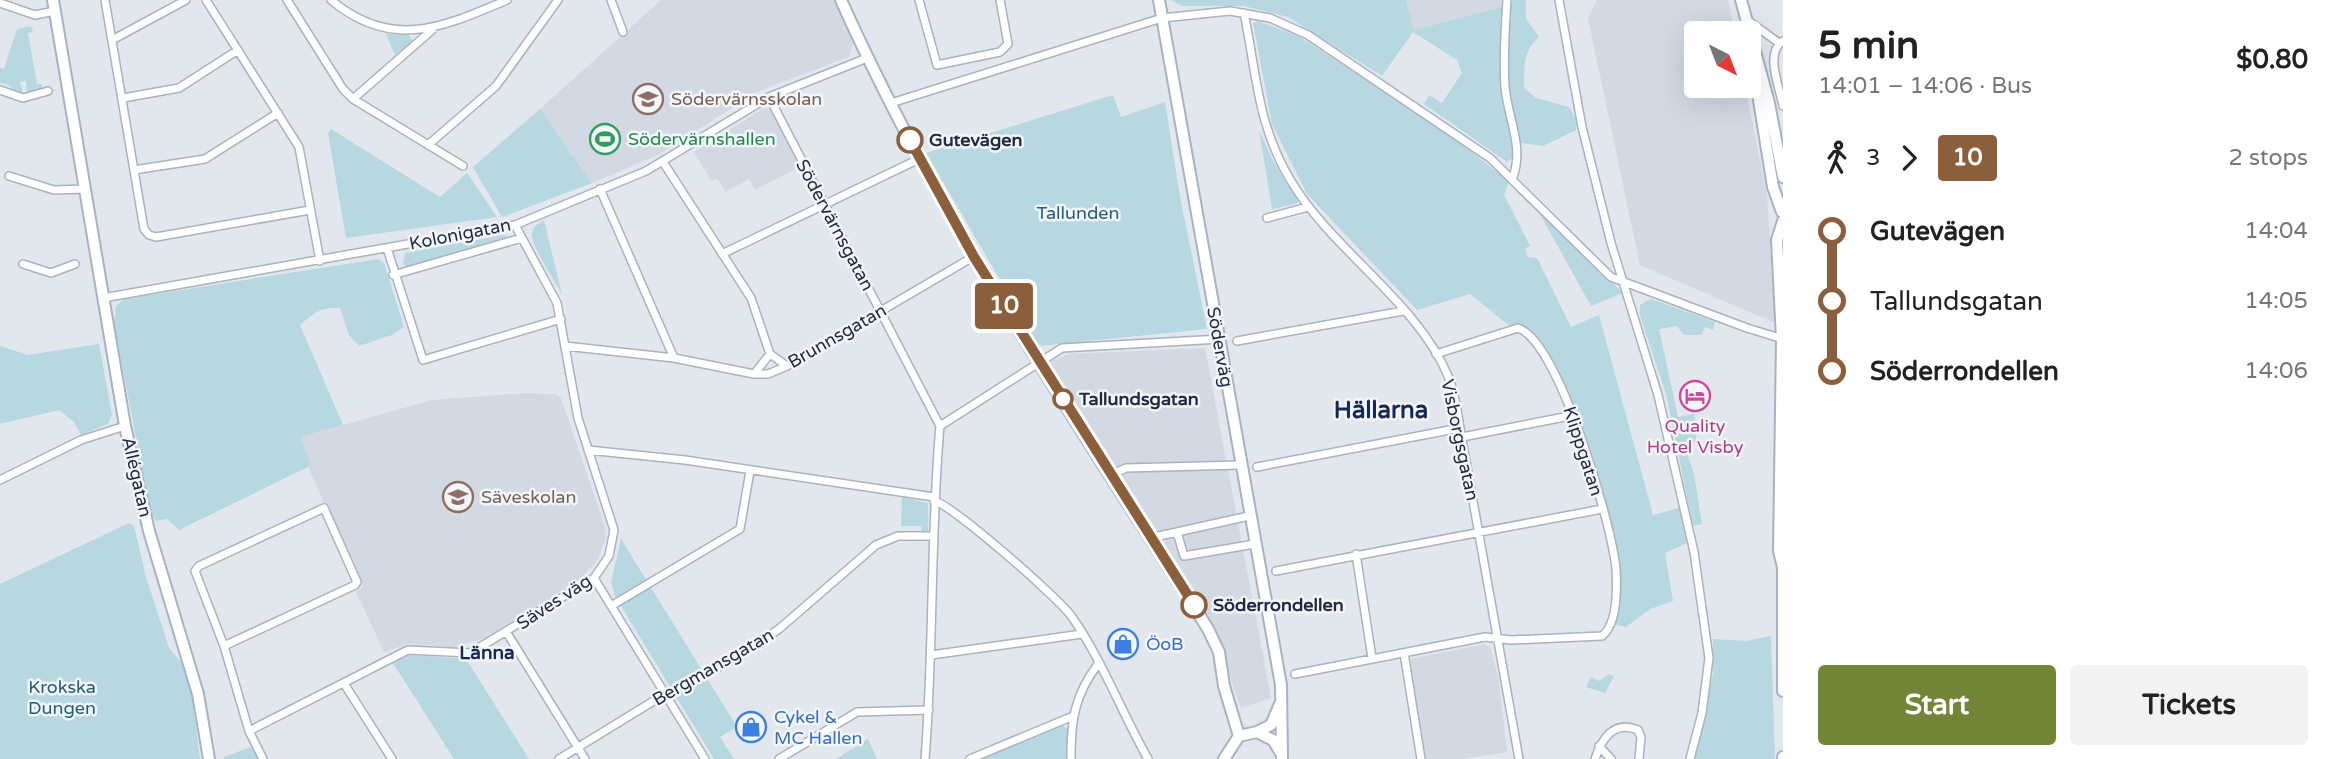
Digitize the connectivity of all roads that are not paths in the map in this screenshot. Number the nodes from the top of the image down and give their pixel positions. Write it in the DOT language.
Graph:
graph roads {
  1 [pos="105,0"];
  2 [pos="186,0"];
  3 [pos="206,0"];
  4 [pos="287,0"];
  5 [pos="331,0"];
  6 [pos="508,0"];
  7 [pos="558,0"];
  8 [pos="611,0"];
  9 [pos="841,0"];
  10 [pos="919,0"];
  11 [pos="1000,0"];
  12 [pos="1159,0"];
  13 [pos="1507,0"];
  14 [pos="1559,0"];
  15 [pos="1741,0"];
  16 [pos="0,3"];
  17 [pos="54,5"];
  18 [pos="1244,13"];
  19 [pos="1162,18"];
  20 [pos="1746,19"];
  21 [pos="433,29"];
  22 [pos="623,32"];
  23 [pos="112,40"];
  24 [pos="1781,42"];
  25 [pos="239,50"];
  26 [pos="867,58"];
  27 [pos="1761,74"];
  28 [pos="0,88"];
  29 [pos="48,91"];
  30 [pos="769,97"];
  31 [pos="123,98"];
  32 [pos="1760,98"];
  33 [pos="353,99"];
  34 [pos="891,103"];
  35 [pos="1783,106"];
  36 [pos="278,113"];
  37 [pos="428,145"];
  38 [pos="919,159"];
  39 [pos="663,162"];
  40 [pos="463,166"];
  41 [pos="134,170"];
  42 [pos="8,174"];
  43 [pos="1513,177"];
  44 [pos="1783,177"];
  45 [pos="85,189"];
  46 [pos="600,190"];
  47 [pos="824,204"];
  48 [pos="1308,207"];
  49 [pos="310,210"];
  50 [pos="1783,215"];
  51 [pos="1267,218"];
  52 [pos="515,225"];
  53 [pos="522,238"];
  54 [pos="387,248"];
  55 [pos="722,254"];
  56 [pos="974,257"];
  57 [pos="22,261"];
  58 [pos="320,261"];
  59 [pos="75,264"];
  60 [pos="393,275"];
  61 [pos="1623,283"];
  62 [pos="103,298"];
  63 [pos="880,311"];
  64 [pos="1403,311"];
  65 [pos="561,319"];
  66 [pos="1220,339"];
  67 [pos="1782,339"];
  68 [pos="1237,341"];
  69 [pos="565,346"];
  70 [pos="770,354"];
  71 [pos="1436,354"];
  72 [pos="674,358"];
  73 [pos="1040,361"];
  74 [pos="787,366"];
  75 [pos="754,374"];
  76 [pos="1575,415"];
  77 [pos="125,426"];
  78 [pos="940,426"];
  79 [pos="1460,428"];
  80 [pos="1462,437"];
  81 [pos="588,450"];
  82 [pos="1240,464"];
  83 [pos="1258,467"];
  84 [pos="750,471"];
  85 [pos="1110,475"];
  86 [pos="0,480"];
  87 [pos="934,499"];
  88 [pos="1602,509"];
  89 [pos="1249,516"];
  90 [pos="1177,532"];
  91 [pos="1478,532"];
  92 [pos="933,536"];
  93 [pos="1150,538"];
  94 [pos="1255,544"];
  95 [pos="1356,554"];
  96 [pos="1783,566"];
  97 [pos="1276,571"];
  98 [pos="594,578"];
  99 [pos="611,606"];
  100 [pos="507,633"];
  101 [pos="1082,634"];
  102 [pos="1498,637"];
  103 [pos="224,646"];
  104 [pos="1404,653"];
  105 [pos="931,655"];
  106 [pos="1372,658"];
  107 [pos="1098,664"];
  108 [pos="1295,674"];
  109 [pos="345,685"];
  110 [pos="1783,691"];
  111 [pos="665,694"];
  112 [pos="1282,694"];
  113 [pos="929,710"];
  114 [pos="1071,717"];
  115 [pos="249,731"];
  116 [pos="1257,732"];
  117 [pos="1239,737"];
  118 [pos="1599,746"];
  119 [pos="577,747"];
  120 [pos="1282,757"];
  121 [pos="209,759"];
  122 [pos="263,759"];
  123 [pos="393,759"];
  124 [pos="559,759"];
  125 [pos="584,759"];
  126 [pos="705,759"];
  127 [pos="779,759"];
  128 [pos="925,759"];
  129 [pos="970,759"];
  130 [pos="1071,759"];
  131 [pos="1148,759"];
  132 [pos="1224,759"];
  133 [pos="1420,759"];
  134 [pos="1519,759"];
  135 [pos="1595,759"];
  136 [pos="1611,759"];
  137 [pos="1639,759"];
  138 [pos="1690,759"];
  1 -- 23 [label="street"];
  2 -- 23 [label="street"];
  3 -- 25 [label="street"];
  4 -- 33 [label="street"];
  5 -- 21 [label="street"];
  6 -- 21 [label="street"];
  7 -- 37 [label="street"];
  8 -- 22 [label="street"];
  9 -- 26 [label="street"];
  10 -- 11 [label="street"];
  12 -- 19 [label="street, Söderväg"];
  13 -- 43 [label="street"];
  14 -- 61 [label="street"];
  15 -- 20 [label="street"];
  16 -- 17 [label="street, Allégatan"];
  17 -- 45 [label="street, Allégatan"];
  18 -- 19 [label="street"];
  18 -- 43 [label="street"];
  18 -- 48 [label="street, Visborgsgatan"];
  19 -- 34 [label="street"];
  19 -- 66 [label="street, Söderväg"];
  20 -- 24 [label="street"];
  21 -- 33 [label="street"];
  23 -- 31 [label="street"];
  24 -- 35 [label="street"];
  25 -- 31 [label="street"];
  25 -- 36 [label="street"];
  26 -- 30 [label="street, Kolonigatan"];
  26 -- 34 [label="street"];
  27 -- 44 [label="street"];
  28 -- 29 [label="street"];
  30 -- 39 [label="street, Kolonigatan"];
  30 -- 47 [label="street, Södervärnsgatan"];
  31 -- 41 [label="street"];
  32 -- 50 [label="street"];
  33 -- 37 [label="street"];
  34 -- 38 [label="street"];
  36 -- 41 [label="street"];
  36 -- 49 [label="street"];
  37 -- 40 [label="street"];
  38 -- 47 [label="street"];
  38 -- 56 [label="street"];
  39 -- 46 [label="street, Kolonigatan"];
  39 -- 55 [label="street"];
  41 -- 49 [label="street"];
  42 -- 45 [label="street"];
  43 -- 61 [label="street"];
  45 -- 62 [label="street, Allégatan"];
  46 -- 52 [label="street, Kolonigatan"];
  46 -- 72 [label="street"];
  47 -- 55 [label="street"];
  47 -- 63 [label="street, Södervärnsgatan"];
  48 -- 51 [label="street"];
  48 -- 64 [label="street, Visborgsgatan"];
  49 -- 58 [label="street"];
  50 -- 67 [label="street"];
  52 -- 53 [label="street, Säves väg"];
  52 -- 54 [label="street, Kolonigatan"];
  53 -- 60 [label="street"];
  53 -- 65 [label="street, Säves väg"];
  54 -- 58 [label="street, Kolonigatan"];
  54 -- 60 [label="street"];
  55 -- 70 [label="street"];
  56 -- 63 [label="street, Brunnsgatan"];
  56 -- 73 [label="street"];
  57 -- 59 [label="street"];
  58 -- 62 [label="street, Kolonigatan"];
  60 -- 65 [label="street"];
  61 -- 67 [label="street"];
  61 -- 138 [label="street"];
  62 -- 77 [label="street, Allégatan"];
  63 -- 74 [label="street, Brunnsgatan"];
  63 -- 78 [label="street, Södervärnsgatan"];
  64 -- 68 [label="street"];
  64 -- 71 [label="street, Visborgsgatan"];
  65 -- 69 [label="street, Säves väg"];
  66 -- 73 [label="street"];
  66 -- 82 [label="street, Söderväg"];
  67 -- 96 [label="street"];
  69 -- 72 [label="street, Brunnsgatan"];
  69 -- 81 [label="street, Säves väg"];
  70 -- 74 [label="street"];
  70 -- 75 [label="street"];
  71 -- 76 [label="street, Klippgatan"];
  71 -- 79 [label="street, Visborgsgatan"];
  72 -- 75 [label="street, Brunnsgatan"];
  73 -- 78 [label="street"];
  73 -- 85 [label="street"];
  74 -- 75 [label="street, Brunnsgatan"];
  76 -- 80 [label="street"];
  76 -- 88 [label="street, Klippgatan"];
  77 -- 86 [label="street"];
  77 -- 121 [label="street, Allégatan"];
  78 -- 87 [label="street"];
  79 -- 80 [label="street, Visborgsgatan"];
  79 -- 83 [label="street"];
  80 -- 91 [label="street, Visborgsgatan"];
  81 -- 84 [label="street"];
  81 -- 98 [label="street, Säves väg"];
  82 -- 85 [label="street"];
  82 -- 89 [label="street, Söderväg"];
  84 -- 87 [label="street"];
  84 -- 99 [label="street"];
  85 -- 93 [label="street"];
  87 -- 92 [label="street"];
  87 -- 101 [label="street"];
  88 -- 91 [label="street"];
  88 -- 102 [label="street, Klippgatan"];
  89 -- 90 [label="street"];
  89 -- 94 [label="street, Söderväg"];
  90 -- 93 [label="street"];
  90 -- 94 [label="street"];
  91 -- 95 [label="street"];
  91 -- 102 [label="street, Visborgsgatan"];
  92 -- 105 [label="street"];
  92 -- 111 [label="street, Bergmansgatan"];
  93 -- 117 [label="street"];
  94 -- 112 [label="street, Söderväg"];
  95 -- 97 [label="street"];
  95 -- 106 [label="street"];
  96 -- 110 [label="street"];
  98 -- 99 [label="street"];
  98 -- 100 [label="street, Säves väg"];
  99 -- 111 [label="street"];
  100 -- 109 [label="street, Säves väg"];
  100 -- 119 [label="street"];
  101 -- 105 [label="street"];
  101 -- 107 [label="street"];
  102 -- 104 [label="street"];
  102 -- 134 [label="street, Visborgsgatan"];
  103 -- 103 [label="street"];
  103 -- 115 [label="street"];
  104 -- 106 [label="street"];
  104 -- 133 [label="street"];
  105 -- 113 [label="street"];
  106 -- 108 [label="street"];
  107 -- 114 [label="street"];
  107 -- 131 [label="street"];
  109 -- 115 [label="street, Säves väg"];
  109 -- 123 [label="street"];
  111 -- 119 [label="street, Bergmansgatan"];
  111 -- 126 [label="street"];
  112 -- 116 [label="street"];
  112 -- 120 [label="street, Söderväg"];
  113 -- 127 [label="street"];
  113 -- 128 [label="street"];
  114 -- 129 [label="street"];
  114 -- 130 [label="street"];
  115 -- 122 [label="street"];
  116 -- 117 [label="street"];
  116 -- 120 [label="street"];
  117 -- 132 [label="street"];
  118 -- 135 [label="street"];
  118 -- 136 [label="street"];
  118 -- 137 [label="street"];
  119 -- 124 [label="street, Bergmansgatan"];
  119 -- 125 [label="street"];
}
